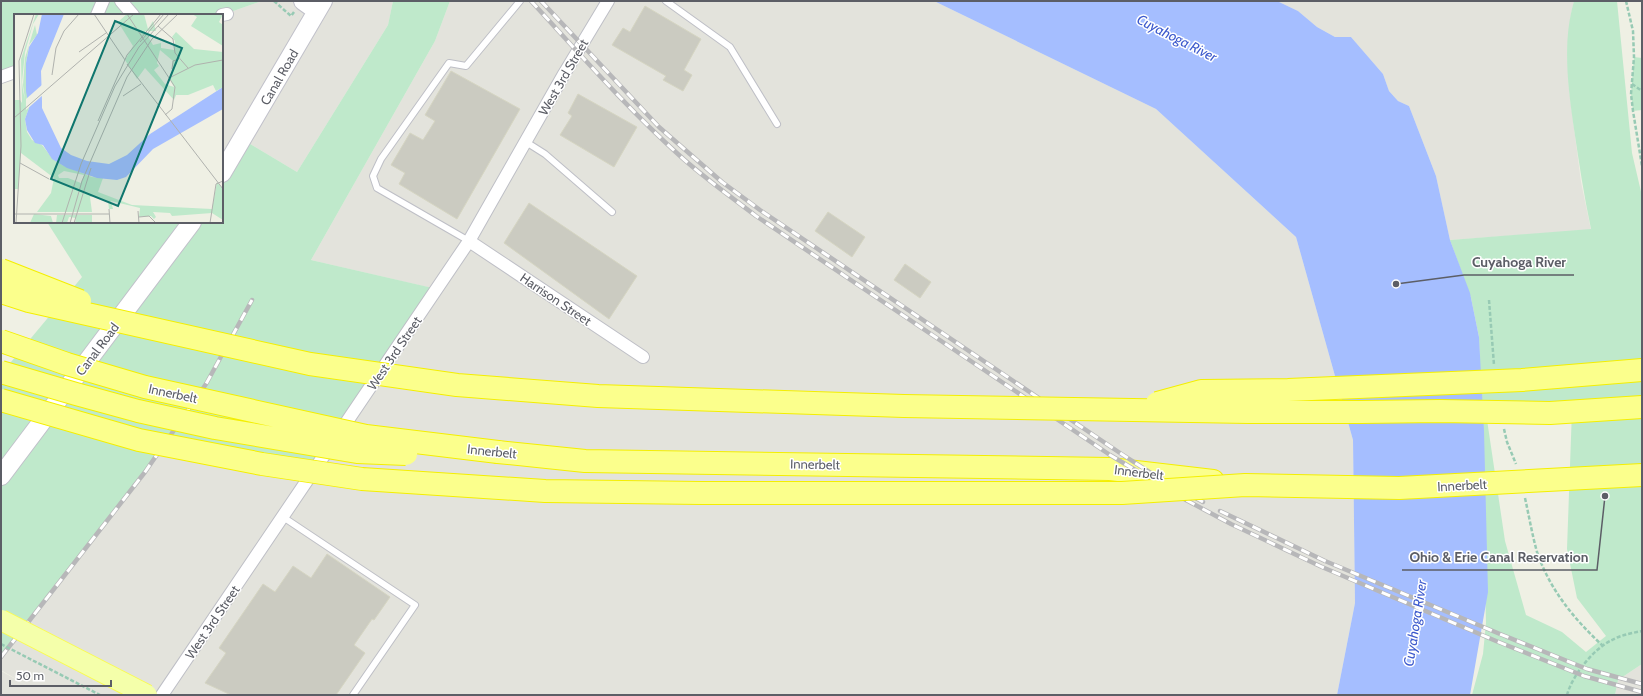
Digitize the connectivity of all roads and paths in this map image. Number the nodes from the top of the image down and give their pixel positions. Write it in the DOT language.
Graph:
graph roads {
  1 [pos="104,1"];
  2 [pos="121,1"];
  3 [pos="274,1"];
  4 [pos="520,1"];
  5 [pos="608,1"];
  6 [pos="666,1"];
  7 [pos="1626,1"];
  8 [pos="314,4"];
  9 [pos="98,14"];
  10 [pos="132,14"];
  11 [pos="291,16"];
  12 [pos="14,72"];
  13 [pos="1,77"];
  14 [pos="1632,84"];
  15 [pos="1642,90"];
  16 [pos="777,124"];
  17 [pos="526,142"];
  18 [pos="1642,166"];
  19 [pos="223,171"];
  20 [pos="612,212"];
  21 [pos="191,223"];
  22 [pos="469,241"];
  23 [pos="1,270"];
  24 [pos="1,292"];
  25 [pos="145,326"];
  26 [pos="1,341"];
  27 [pos="643,357"];
  28 [pos="1642,370"];
  29 [pos="1,372"];
  30 [pos="1,400"];
  31 [pos="1642,407"];
  32 [pos="1135,409"];
  33 [pos="498,452"];
  34 [pos="1642,475"];
  35 [pos="1,476"];
  36 [pos="1245,485"];
  37 [pos="283,517"];
  38 [pos="1,620"];
  39 [pos="1642,631"];
  40 [pos="1,644"];
  41 [pos="100,695"];
  42 [pos="147,695"];
  43 [pos="162,695"];
  44 [pos="354,695"];
  45 [pos="1567,695"];
  1 -- 9 [label="street"];
  2 -- 10 [label="street"];
  3 -- 11 [label="path"];
  4 -- 22 [label="lane"];
  5 -- 17 [label="street, West 3rd Street"];
  6 -- 16 [label="lane"];
  7 -- 14 [label="path"];
  8 -- 19 [label="street, Canal Road"];
  12 -- 13 [label="street"];
  14 -- 15 [label="path"];
  14 -- 18 [label="path"];
  17 -- 20 [label="lane"];
  17 -- 22 [label="street, West 3rd Street"];
  21 -- 35 [label="street, Canal Road"];
  22 -- 27 [label="street, Harrison Street"];
  22 -- 37 [label="street, West 3rd Street"];
  23 -- 25 [label="highway, bridge"];
  24 -- 25 [label="highway, bridge"];
  25 -- 32 [label="highway, bridge"];
  26 -- 33 [label="highway, Innerbelt, bridge"];
  28 -- 32 [label="highway, bridge"];
  29 -- 33 [label="highway, bridge"];
  30 -- 36 [label="highway, bridge"];
  31 -- 32 [label="highway, bridge"];
  33 -- 36 [label="highway, Innerbelt, bridge"];
  34 -- 36 [label="highway, Innerbelt, bridge"];
  37 -- 43 [label="street, West 3rd Street"];
  37 -- 44 [label="lane"];
  38 -- 42 [label="main road, bridge"];
  39 -- 45 [label="path"];
  40 -- 41 [label="path, bridge"];
}
